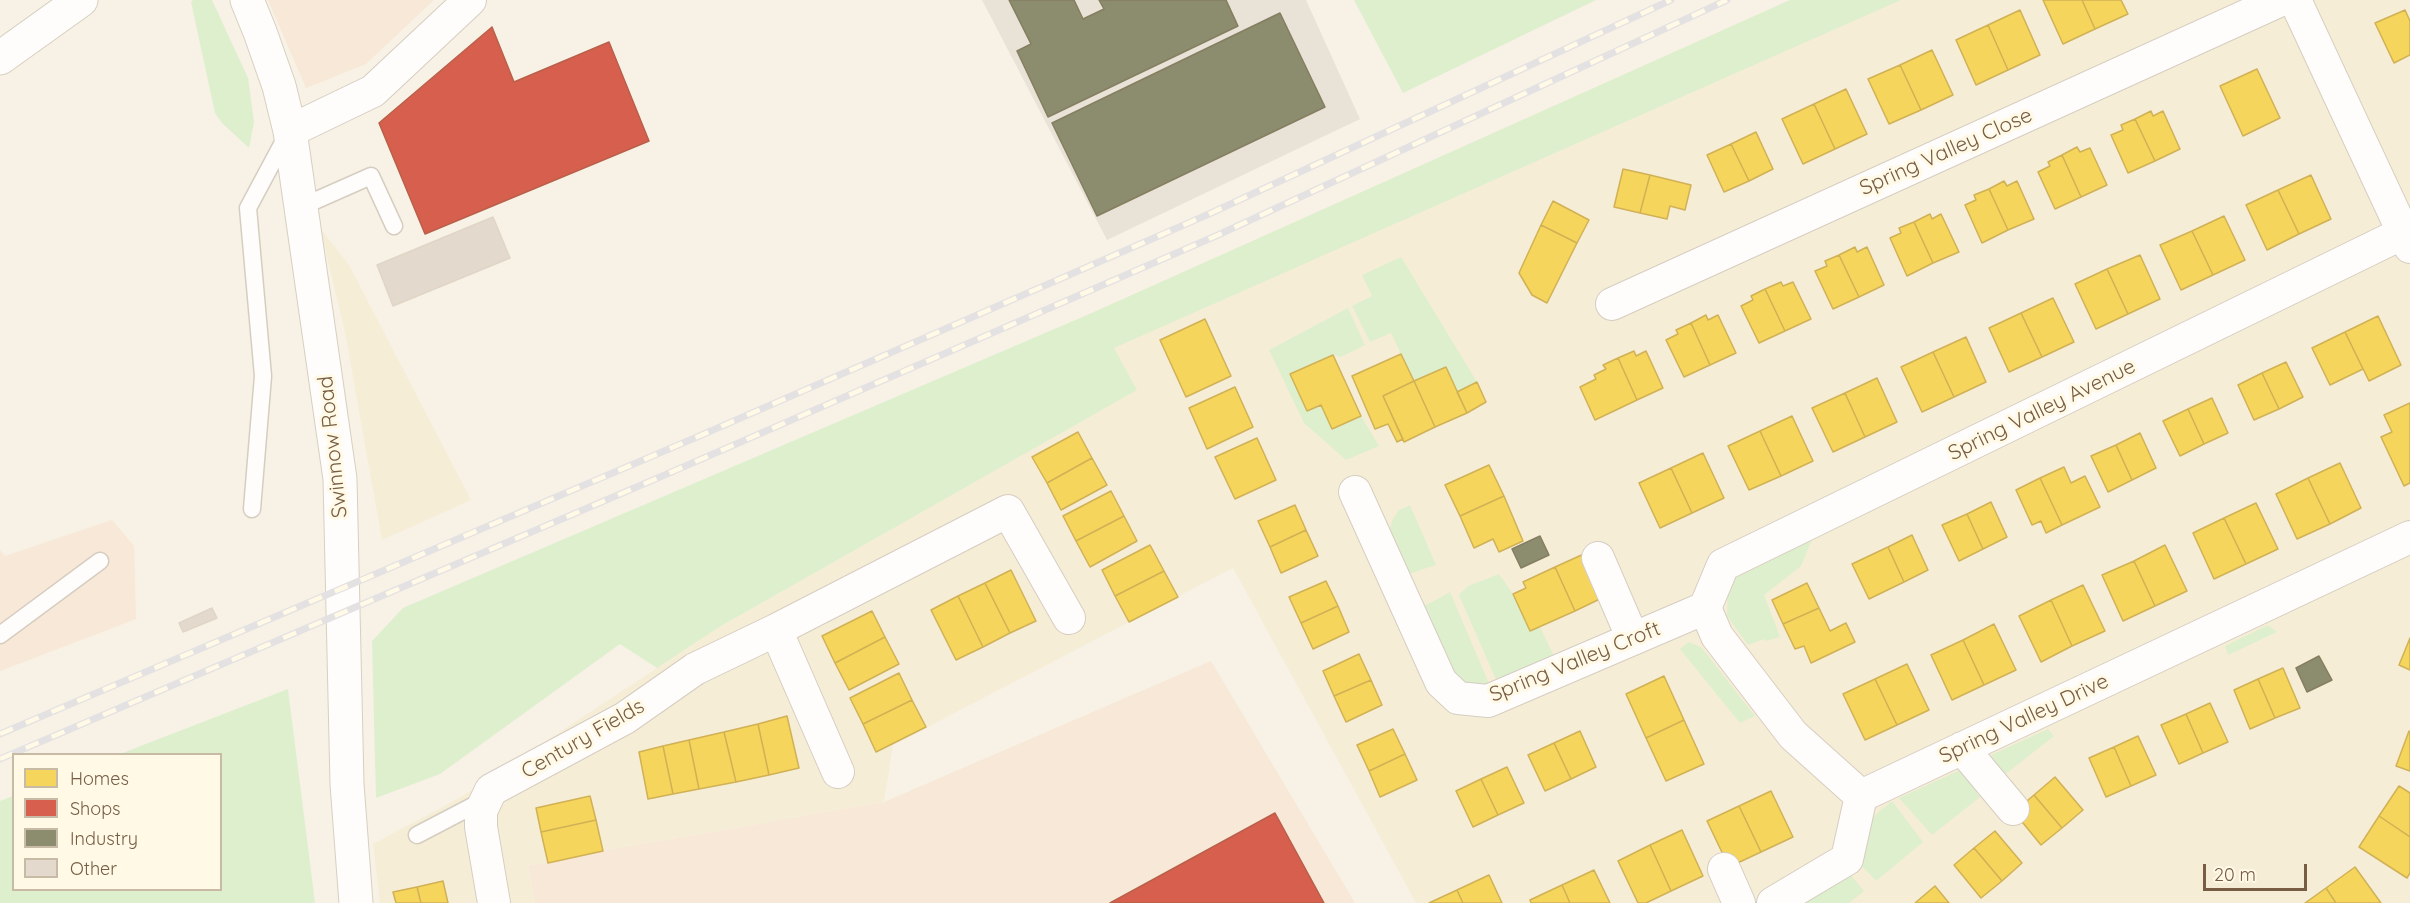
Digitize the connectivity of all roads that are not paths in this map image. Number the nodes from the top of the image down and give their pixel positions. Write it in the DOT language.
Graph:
graph roads {
  1 [pos="81,0"];
  2 [pos="247,0"];
  3 [pos="470,0"];
  4 [pos="2281,0"];
  5 [pos="2295,0"];
  6 [pos="0,58"];
  7 [pos="290,131"];
  8 [pos="301,207"];
  9 [pos="394,226"];
  10 [pos="2407,240"];
  11 [pos="1611,304"];
  12 [pos="1355,492"];
  13 [pos="252,509"];
  14 [pos="2410,537"];
  15 [pos="1598,558"];
  16 [pos="100,561"];
  17 [pos="1705,608"];
  18 [pos="1069,618"];
  19 [pos="776,630"];
  20 [pos="0,635"];
  21 [pos="1633,639"];
  22 [pos="1962,748"];
  23 [pos="838,772"];
  24 [pos="1861,796"];
  25 [pos="484,800"];
  26 [pos="2013,809"];
  27 [pos="417,835"];
  28 [pos="1724,869"];
  29 [pos="356,903"];
  30 [pos="494,903"];
  31 [pos="1739,903"];
  32 [pos="1773,903"];
  1 -- 6 [label="street"];
  2 -- 7 [label="street, Swinnow Road"];
  3 -- 7 [label="street"];
  4 -- 11 [label="street, Spring Valley Close"];
  5 -- 10 [label="street"];
  7 -- 8 [label="street, Swinnow Road"];
  7 -- 13 [label="lane"];
  8 -- 9 [label="lane"];
  8 -- 29 [label="street, Swinnow Road"];
  10 -- 17 [label="street, Spring Valley Avenue"];
  12 -- 21 [label="street, Spring Valley Croft"];
  14 -- 22 [label="street, Spring Valley Drive"];
  15 -- 21 [label="street"];
  16 -- 20 [label="lane"];
  17 -- 21 [label="street, Spring Valley Croft"];
  17 -- 24 [label="street"];
  18 -- 19 [label="street, Century Fields"];
  19 -- 23 [label="street"];
  19 -- 25 [label="street, Century Fields"];
  22 -- 24 [label="street, Spring Valley Drive"];
  22 -- 26 [label="street"];
  24 -- 32 [label="street"];
  25 -- 27 [label="lane"];
  25 -- 30 [label="street"];
  28 -- 31 [label="street"];
}
